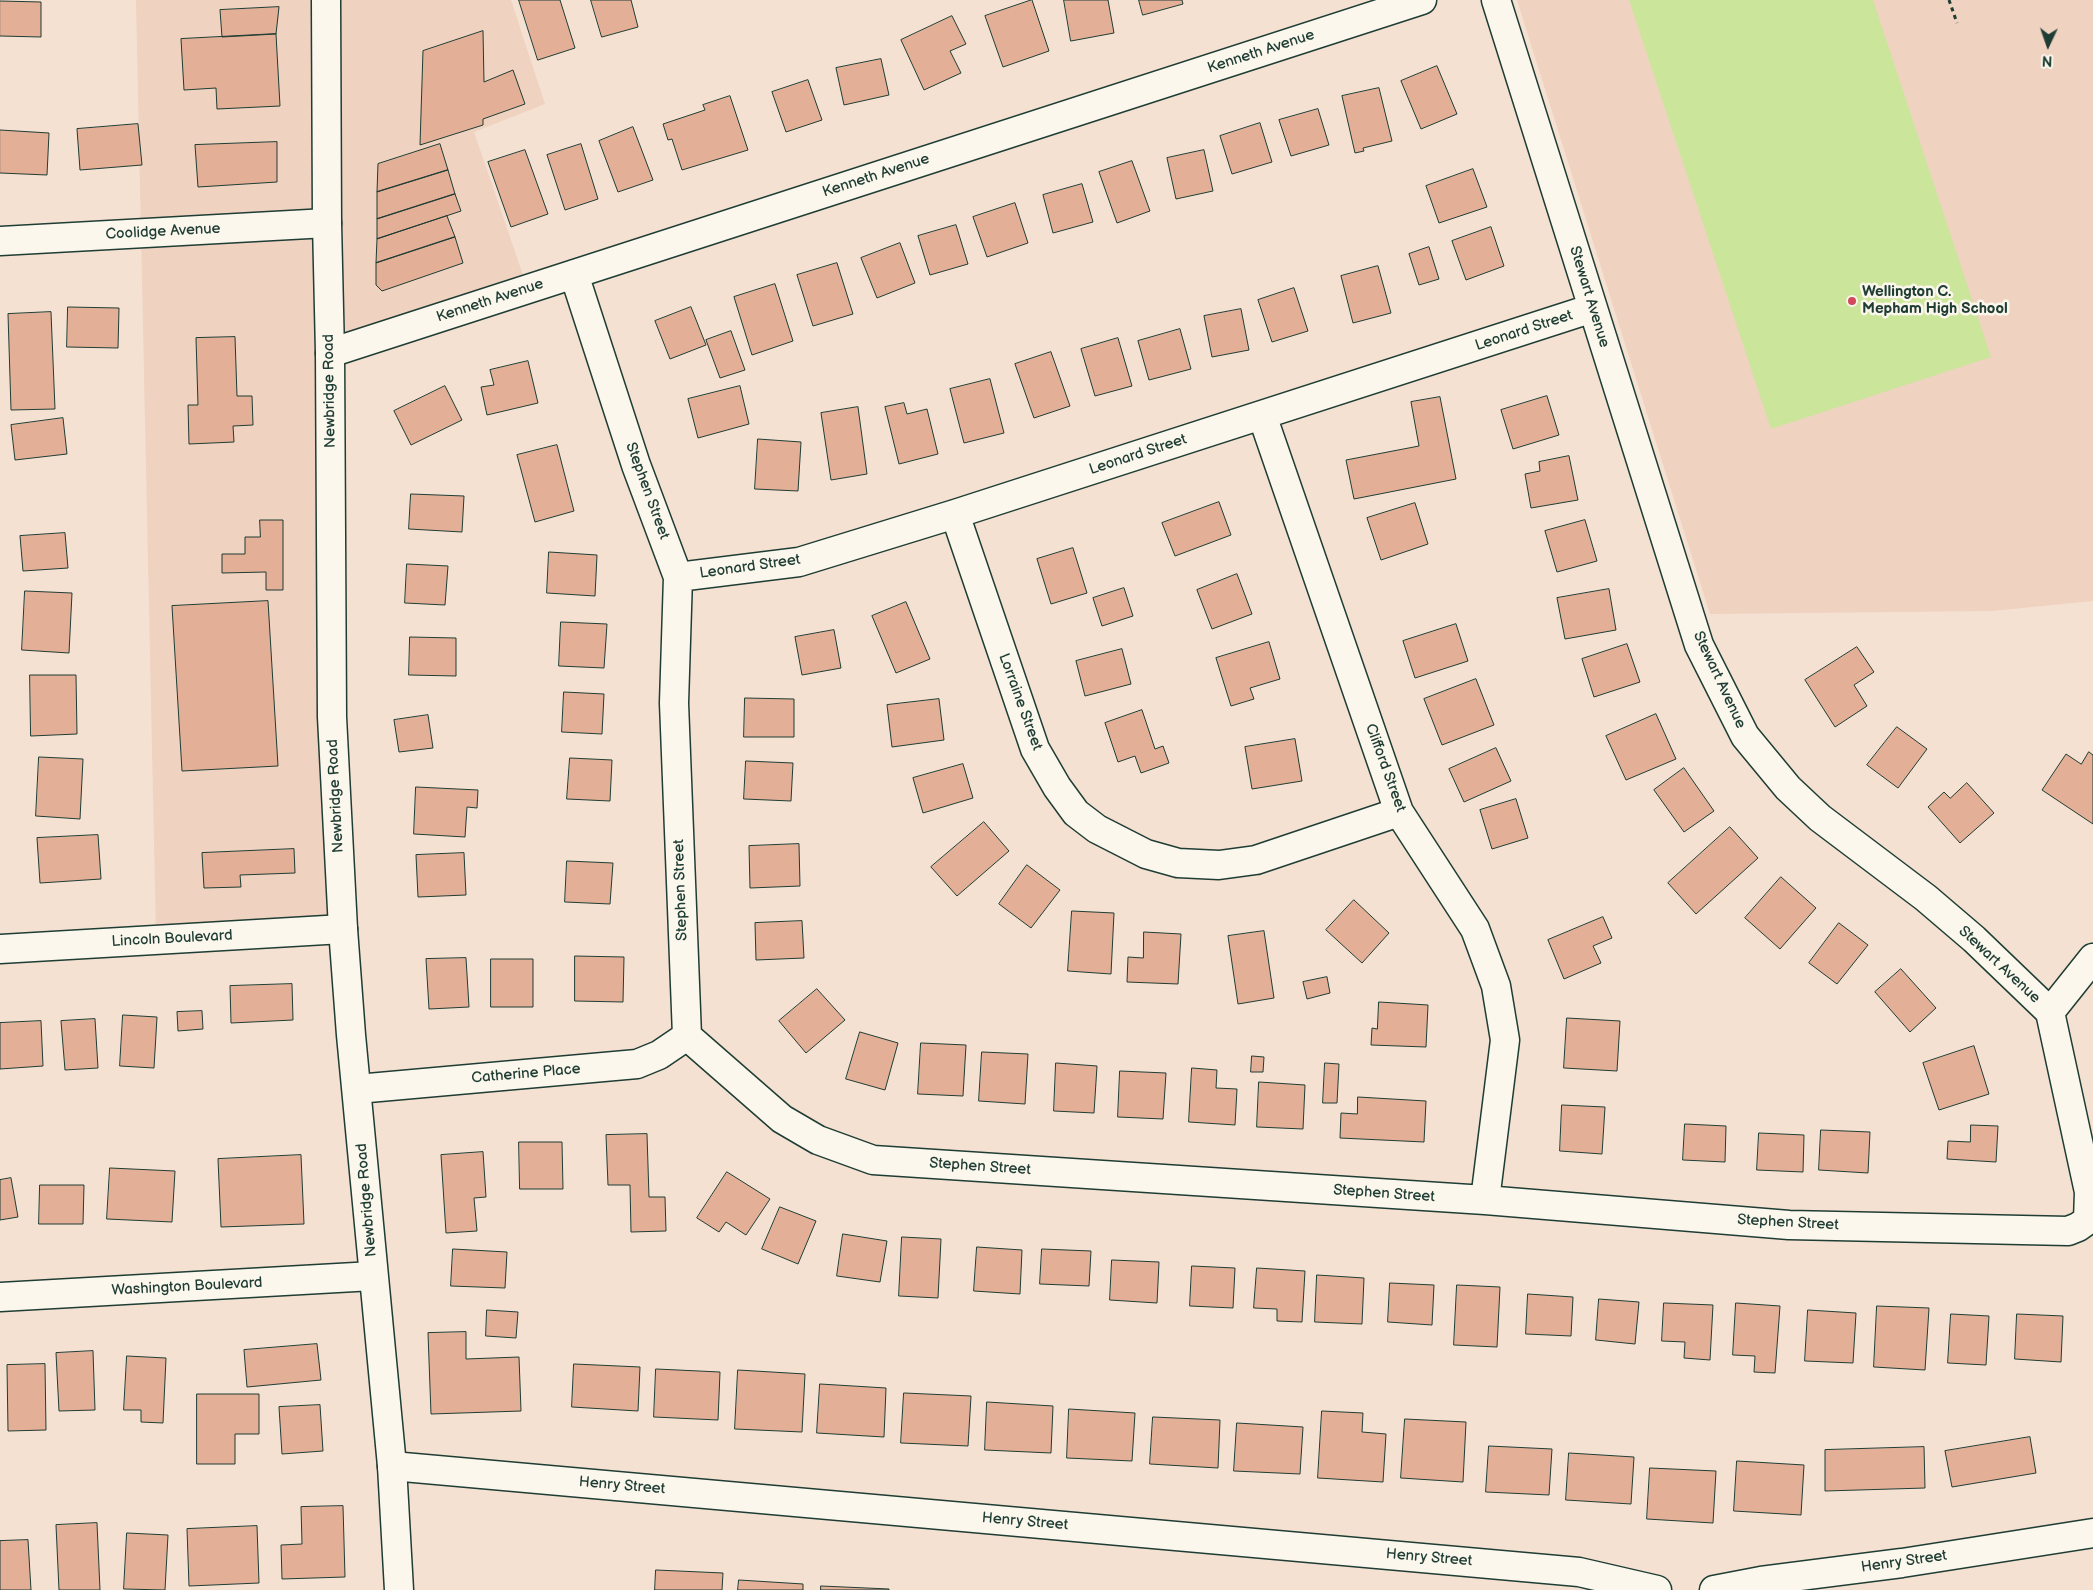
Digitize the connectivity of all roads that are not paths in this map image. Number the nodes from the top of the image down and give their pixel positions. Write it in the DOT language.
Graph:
graph roads {
  1 [pos="326,0"];
  2 [pos="1422,0"];
  3 [pos="1496,0"];
  4 [pos="326,223"];
  5 [pos="0,241"];
  6 [pos="574,274"];
  7 [pos="1593,308"];
  8 [pos="330,353"];
  9 [pos="1262,415"];
  10 [pos="955,514"];
  11 [pos="678,577"];
  12 [pos="1399,812"];
  13 [pos="343,929"];
  14 [pos="0,949"];
  15 [pos="2093,958"];
  16 [pos="2050,1012"];
  17 [pos="687,1036"];
  18 [pos="357,1090"];
  19 [pos="1485,1200"];
  20 [pos="2088,1220"];
  21 [pos="373,1276"];
  22 [pos="0,1297"];
  23 [pos="392,1466"];
  24 [pos="2093,1533"];
  25 [pos="1761,1586"];
  26 [pos="399,1590"];
  27 [pos="1656,1590"];
  28 [pos="1714,1590"];
  1 -- 4 [label="street, Newbridge Road"];
  2 -- 6 [label="street, Kenneth Avenue"];
  3 -- 7 [label="street, Stewart Avenue"];
  4 -- 5 [label="street, Coolidge Avenue"];
  4 -- 8 [label="street, Newbridge Road"];
  6 -- 8 [label="street, Kenneth Avenue"];
  6 -- 11 [label="street, Stephen Street"];
  7 -- 9 [label="street, Leonard Street"];
  7 -- 16 [label="street, Stewart Avenue"];
  8 -- 13 [label="street, Newbridge Road"];
  9 -- 10 [label="street, Leonard Street"];
  9 -- 12 [label="street, Clifford Street"];
  10 -- 11 [label="street, Leonard Street"];
  10 -- 12 [label="street, Lorraine Street"];
  11 -- 17 [label="street, Stephen Street"];
  12 -- 19 [label="street, Clifford Street"];
  13 -- 14 [label="street, Lincoln Boulevard"];
  13 -- 18 [label="street, Newbridge Road"];
  15 -- 16 [label="street"];
  16 -- 20 [label="street, Stewart Avenue"];
  17 -- 18 [label="street, Catherine Place"];
  17 -- 19 [label="street, Stephen Street"];
  18 -- 21 [label="street, Newbridge Road"];
  19 -- 20 [label="street, Stephen Street"];
  21 -- 22 [label="street, Washington Boulevard"];
  21 -- 23 [label="street, Newbridge Road"];
  23 -- 26 [label="street, Newbridge Road"];
  23 -- 27 [label="street, Henry Street"];
  24 -- 25 [label="street, Henry Street"];
  25 -- 28 [label="street, Henry Street"];
}
